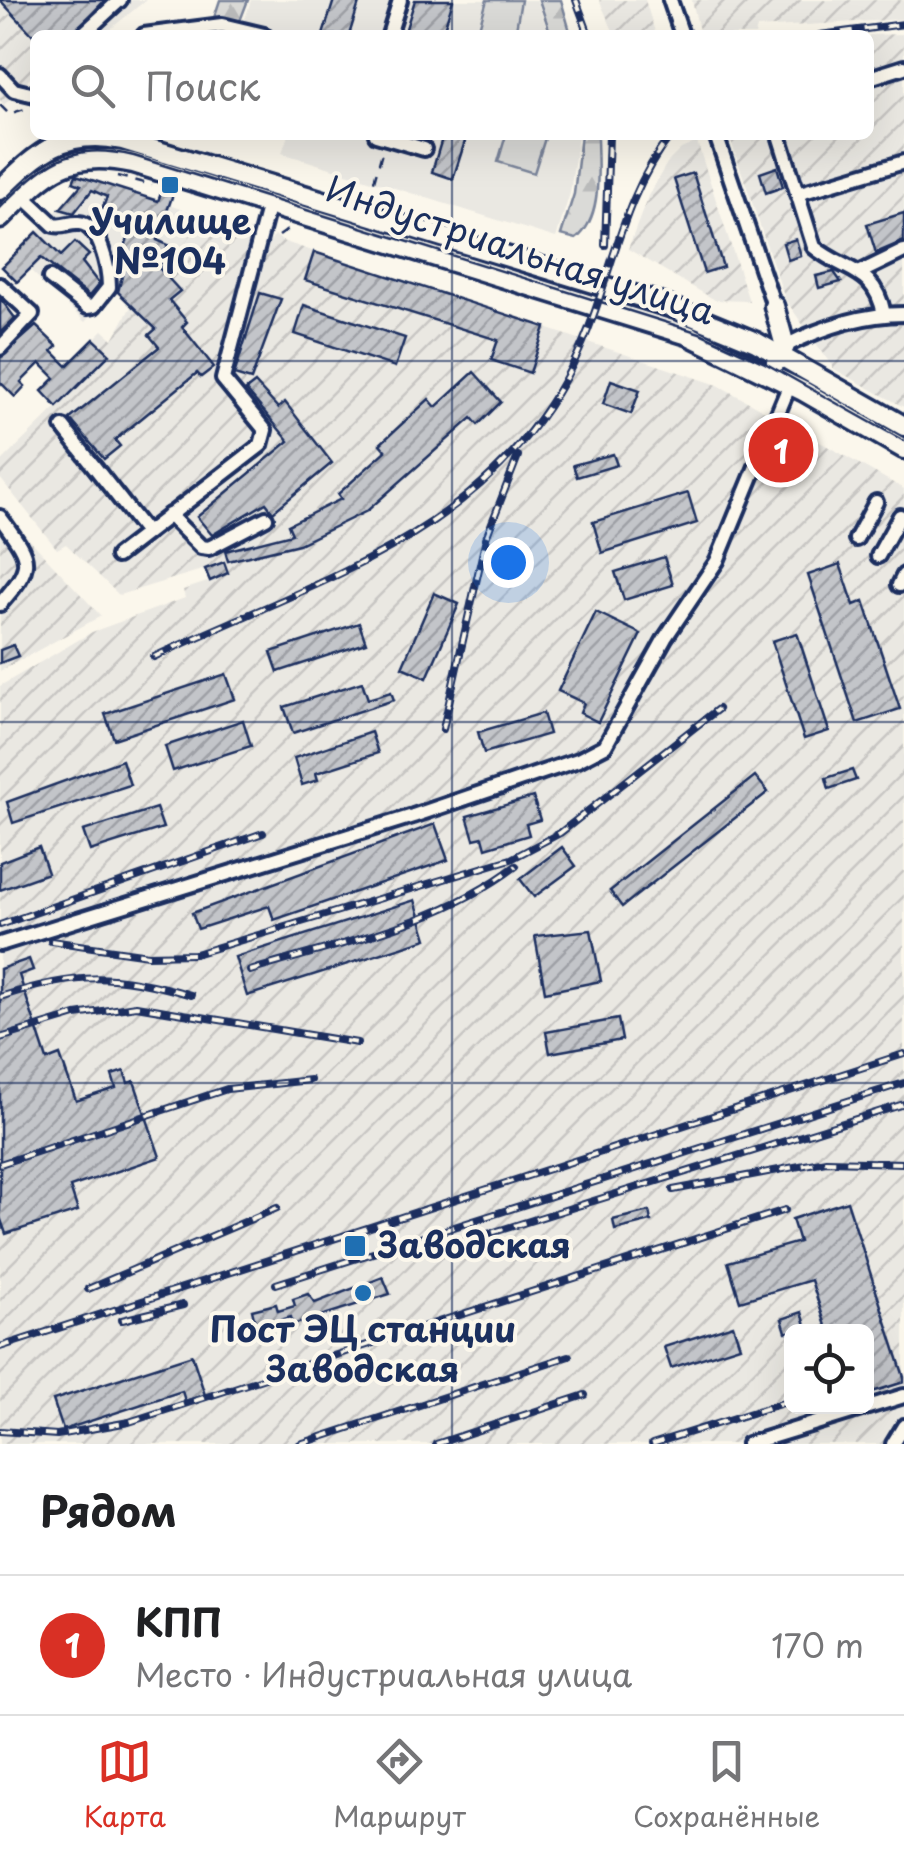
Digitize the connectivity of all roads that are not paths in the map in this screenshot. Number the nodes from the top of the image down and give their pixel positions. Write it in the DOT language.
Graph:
graph roads {
  1 [pos="120,0"];
  2 [pos="400,0"];
  3 [pos="670,0"];
  4 [pos="87,30"];
  5 [pos="183,30"];
  6 [pos="243,30"];
  7 [pos="391,30"];
  8 [pos="680,30"];
  9 [pos="904,67"];
  10 [pos="0,75"];
  11 [pos="874,76"];
  12 [pos="30,94"];
  13 [pos="52,140"];
  14 [pos="115,140"];
  15 [pos="394,140"];
  16 [pos="718,140"];
  17 [pos="781,140"];
  18 [pos="424,149"];
  19 [pos="904,162"];
  20 [pos="0,190"];
  21 [pos="797,194"];
  22 [pos="23,196"];
  23 [pos="267,212"];
  24 [pos="0,219"];
  25 [pos="904,251"];
  26 [pos="860,273"];
  27 [pos="50,278"];
  28 [pos="0,284"];
  29 [pos="774,306"];
  30 [pos="884,314"];
  31 [pos="904,314"];
  32 [pos="756,342"];
  33 [pos="0,348"];
  34 [pos="783,351"];
  35 [pos="738,358"];
  36 [pos="790,384"];
  37 [pos="904,426"];
  38 [pos="63,427"];
  39 [pos="904,450"];
  40 [pos="876,502"];
  41 [pos="168,514"];
  42 [pos="900,516"];
  43 [pos="0,517"];
  44 [pos="266,518"];
  45 [pos="145,531"];
  46 [pos="856,539"];
  47 [pos="117,556"];
  48 [pos="878,556"];
  49 [pos="0,604"];
  50 [pos="0,944"];
  51 [pos="904,1396"];
  52 [pos="904,1426"];
  53 [pos="748,1444"];
  54 [pos="893,1444"];
  1 -- 4 [label="street"];
  2 -- 7 [label="street"];
  3 -- 8 [label="street"];
  5 -- 6 [label="street"];
  9 -- 11 [label="street"];
  10 -- 12 [label="street"];
  13 -- 20 [label="main road, Индустриальная улица"];
  14 -- 32 [label="main road, Индустриальная улица"];
  15 -- 18 [label="street"];
  16 -- 29 [label="street"];
  17 -- 21 [label="street"];
  19 -- 21 [label="street"];
  21 -- 26 [label="street"];
  22 -- 23 [label="main road, Индустриальная улица"];
  22 -- 24 [label="main road, Индустриальная улица"];
  22 -- 27 [label="street"];
  23 -- 35 [label="main road, Индустриальная улица"];
  23 -- 41 [label="street"];
  25 -- 26 [label="street"];
  26 -- 30 [label="street"];
  28 -- 33 [label="street"];
  29 -- 32 [label="main road"];
  29 -- 34 [label="main road"];
  30 -- 31 [label="street"];
  30 -- 34 [label="street"];
  32 -- 34 [label="main road, Индустриальная улица"];
  34 -- 35 [label="main road"];
  34 -- 37 [label="main road, Индустриальная улица"];
  35 -- 36 [label="main road, Индустриальная улица"];
  36 -- 39 [label="main road, Индустриальная улица"];
  36 -- 50 [label="street"];
  38 -- 45 [label="street"];
  40 -- 46 [label="street"];
  41 -- 44 [label="street"];
  41 -- 45 [label="street"];
  42 -- 48 [label="street"];
  43 -- 49 [label="street"];
  45 -- 47 [label="street"];
  51 -- 53 [label="street"];
  52 -- 54 [label="street"];
}
